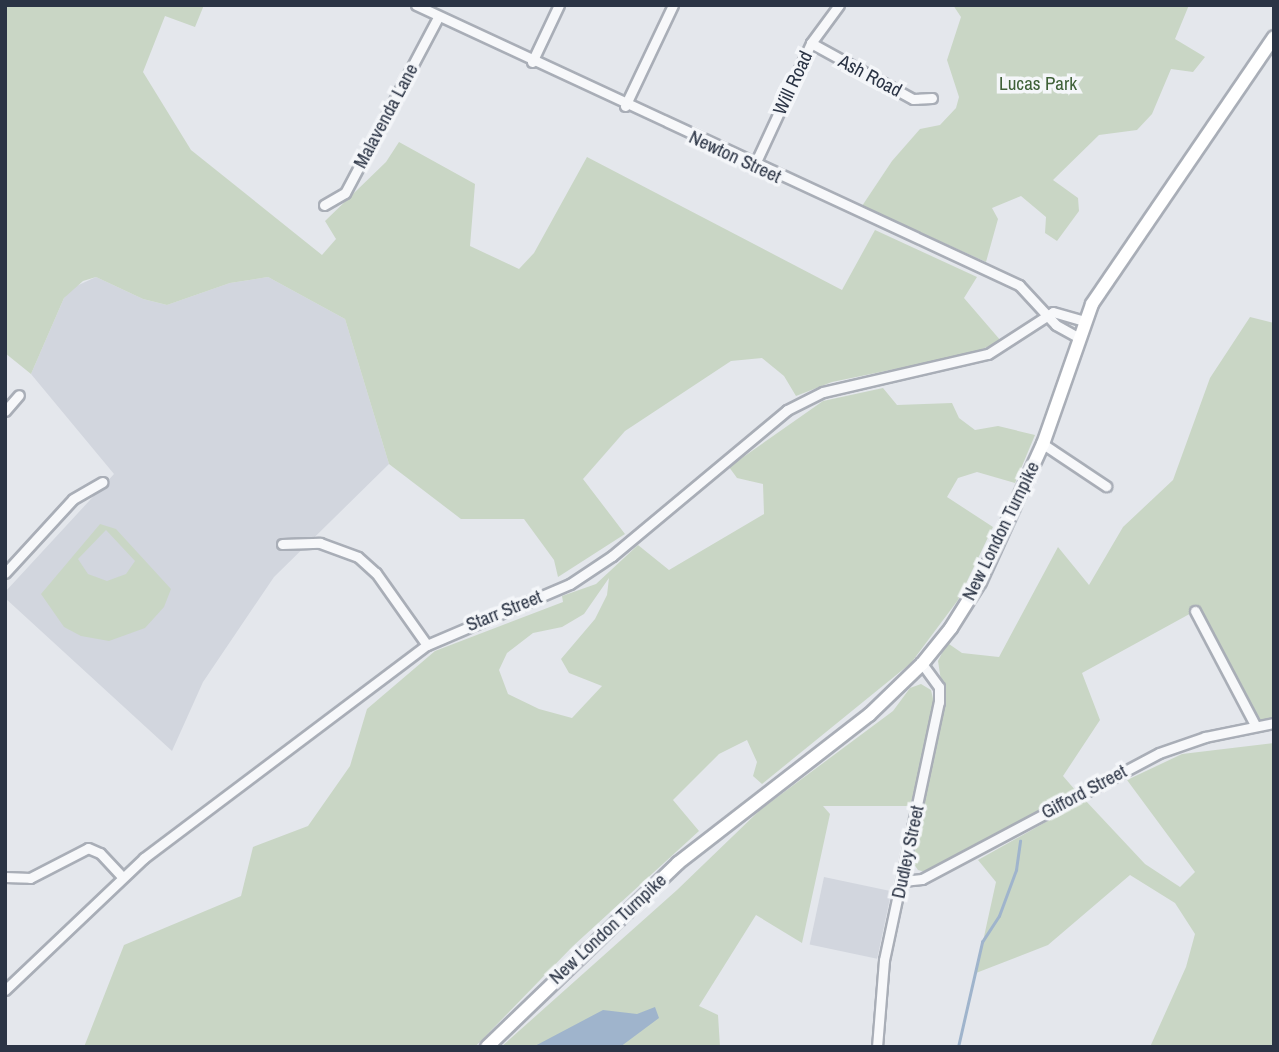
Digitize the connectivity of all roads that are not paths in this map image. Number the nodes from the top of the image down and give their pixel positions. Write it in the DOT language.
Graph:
graph roads {
  1 [pos="416,5"];
  2 [pos="559,5"];
  3 [pos="673,5"];
  4 [pos="839,5"];
  5 [pos="438,17"];
  6 [pos="1274,37"];
  7 [pos="811,43"];
  8 [pos="532,62"];
  9 [pos="932,97"];
  10 [pos="625,106"];
  11 [pos="754,166"];
  12 [pos="324,205"];
  13 [pos="1048,316"];
  14 [pos="1085,321"];
  15 [pos="1079,338"];
  16 [pos="19,395"];
  17 [pos="5,411"];
  18 [pos="1043,444"];
  19 [pos="103,482"];
  20 [pos="1106,486"];
  21 [pos="282,544"];
  22 [pos="5,573"];
  23 [pos="1195,611"];
  24 [pos="427,645"];
  25 [pos="922,664"];
  26 [pos="1274,723"];
  27 [pos="1255,725"];
  28 [pos="5,877"];
  29 [pos="122,877"];
  30 [pos="903,881"];
  31 [pos="5,990"];
  32 [pos="486,1047"];
  33 [pos="877,1047"];
  1 -- 5 [label="street, Newton Street"];
  2 -- 8 [label="street"];
  3 -- 10 [label="street"];
  4 -- 7 [label="street, Will Road"];
  5 -- 8 [label="street, Newton Street"];
  5 -- 12 [label="street, Malavenda Lane"];
  6 -- 14 [label="main road, New London Turnpike"];
  7 -- 9 [label="street, Ash Road"];
  7 -- 11 [label="street, Will Road"];
  8 -- 10 [label="street, Newton Street"];
  10 -- 11 [label="street, Newton Street"];
  11 -- 13 [label="street, Newton Street"];
  13 -- 14 [label="street"];
  13 -- 15 [label="street"];
  13 -- 24 [label="street, Starr Street"];
  14 -- 15 [label="main road, New London Turnpike"];
  15 -- 18 [label="main road, New London Turnpike"];
  16 -- 17 [label="street"];
  18 -- 20 [label="street"];
  18 -- 25 [label="main road, New London Turnpike"];
  19 -- 22 [label="street"];
  21 -- 24 [label="street"];
  23 -- 27 [label="street"];
  24 -- 29 [label="street, Starr Street"];
  25 -- 30 [label="street, Dudley Street"];
  25 -- 32 [label="main road, New London Turnpike"];
  26 -- 27 [label="street, Gifford Street"];
  27 -- 30 [label="street, Gifford Street"];
  28 -- 29 [label="street"];
  29 -- 31 [label="street, Starr Street"];
  30 -- 33 [label="street, Dudley Street"];
}
